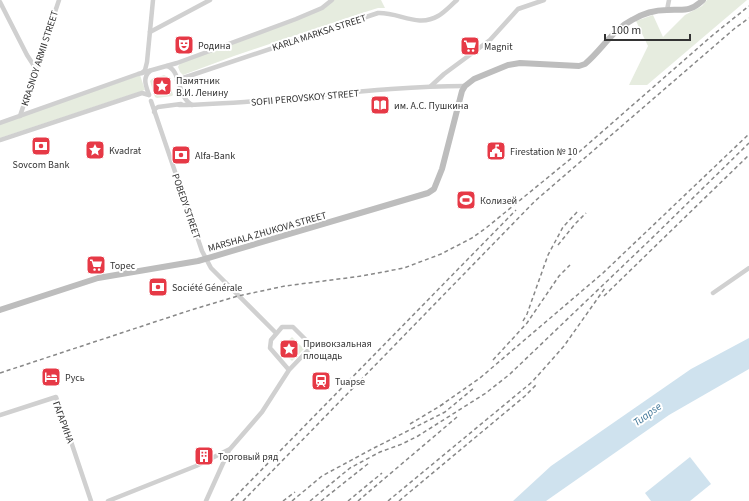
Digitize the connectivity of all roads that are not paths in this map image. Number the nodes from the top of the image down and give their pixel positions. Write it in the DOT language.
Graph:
graph roads {
  1 [pos="59,0"];
  2 [pos="153,0"];
  3 [pos="210,0"];
  4 [pos="332,0"];
  5 [pos="457,0"];
  6 [pos="544,0"];
  7 [pos="669,0"];
  8 [pos="704,0"];
  9 [pos="0,1"];
  10 [pos="667,10"];
  11 [pos="150,32"];
  12 [pos="177,63"];
  13 [pos="166,66"];
  14 [pos="36,68"];
  15 [pos="147,69"];
  16 [pos="173,70"];
  17 [pos="177,80"];
  18 [pos="431,86"];
  19 [pos="465,86"];
  20 [pos="182,94"];
  21 [pos="149,95"];
  22 [pos="151,101"];
  23 [pos="179,105"];
  24 [pos="192,105"];
  25 [pos="158,107"];
  26 [pos="154,112"];
  27 [pos="20,116"];
  28 [pos="0,123"];
  29 [pos="0,140"];
  30 [pos="206,259"];
  31 [pos="749,268"];
  32 [pos="713,293"];
  33 [pos="0,310"];
  34 [pos="276,333"];
  35 [pos="289,370"];
  36 [pos="0,415"];
  37 [pos="230,450"];
  38 [pos="91,501"];
  39 [pos="108,501"];
  40 [pos="206,501"];
  1 -- 14 [label="street, KRASNOY ARMII STREET"];
  2 -- 11 [label="street"];
  3 -- 11 [label="street"];
  4 -- 12 [label="street, KARLA MARKSA STREET"];
  5 -- 17 [label="street, KARLA MARKSA STREET"];
  6 -- 18 [label="street"];
  7 -- 10 [label="street"];
  8 -- 10 [label="main road"];
  9 -- 14 [label="street"];
  10 -- 19 [label="main road"];
  11 -- 15 [label="street"];
  12 -- 13 [label="street, KARLA MARKSA STREET"];
  12 -- 16 [label="street"];
  13 -- 15 [label="street, KARLA MARKSA STREET"];
  13 -- 16 [label="street"];
  14 -- 27 [label="street, KRASNOY ARMII STREET"];
  15 -- 21 [label="street"];
  15 -- 27 [label="street, KARLA MARKSA STREET"];
  16 -- 17 [label="street"];
  17 -- 20 [label="street"];
  18 -- 19 [label="street, SOFII PEROVSKOY STREET"];
  18 -- 24 [label="street, SOFII PEROVSKOY STREET"];
  19 -- 30 [label="main road, MARSHALA ZHUKOVA STREET"];
  20 -- 23 [label="street"];
  20 -- 24 [label="street"];
  21 -- 22 [label="street"];
  21 -- 29 [label="street"];
  22 -- 25 [label="street"];
  22 -- 26 [label="street, POBEDY STREET"];
  23 -- 24 [label="street, SOFII PEROVSKOY STREET"];
  23 -- 25 [label="street, SOFII PEROVSKOY STREET"];
  25 -- 26 [label="street"];
  26 -- 30 [label="street, POBEDY STREET"];
  27 -- 28 [label="street, KARLA MARKSA STREET"];
  30 -- 33 [label="main road, MARSHALA ZHUKOVA STREET"];
  30 -- 34 [label="street, POBEDY STREET"];
  31 -- 32 [label="street"];
  34 -- 35 [label="street"];
  34 -- 35 [label="street"];
  35 -- 37 [label="street"];
  36 -- 38 [label="street, ГАГАРИНА"];
  37 -- 39 [label="street"];
  37 -- 40 [label="street"];
}
